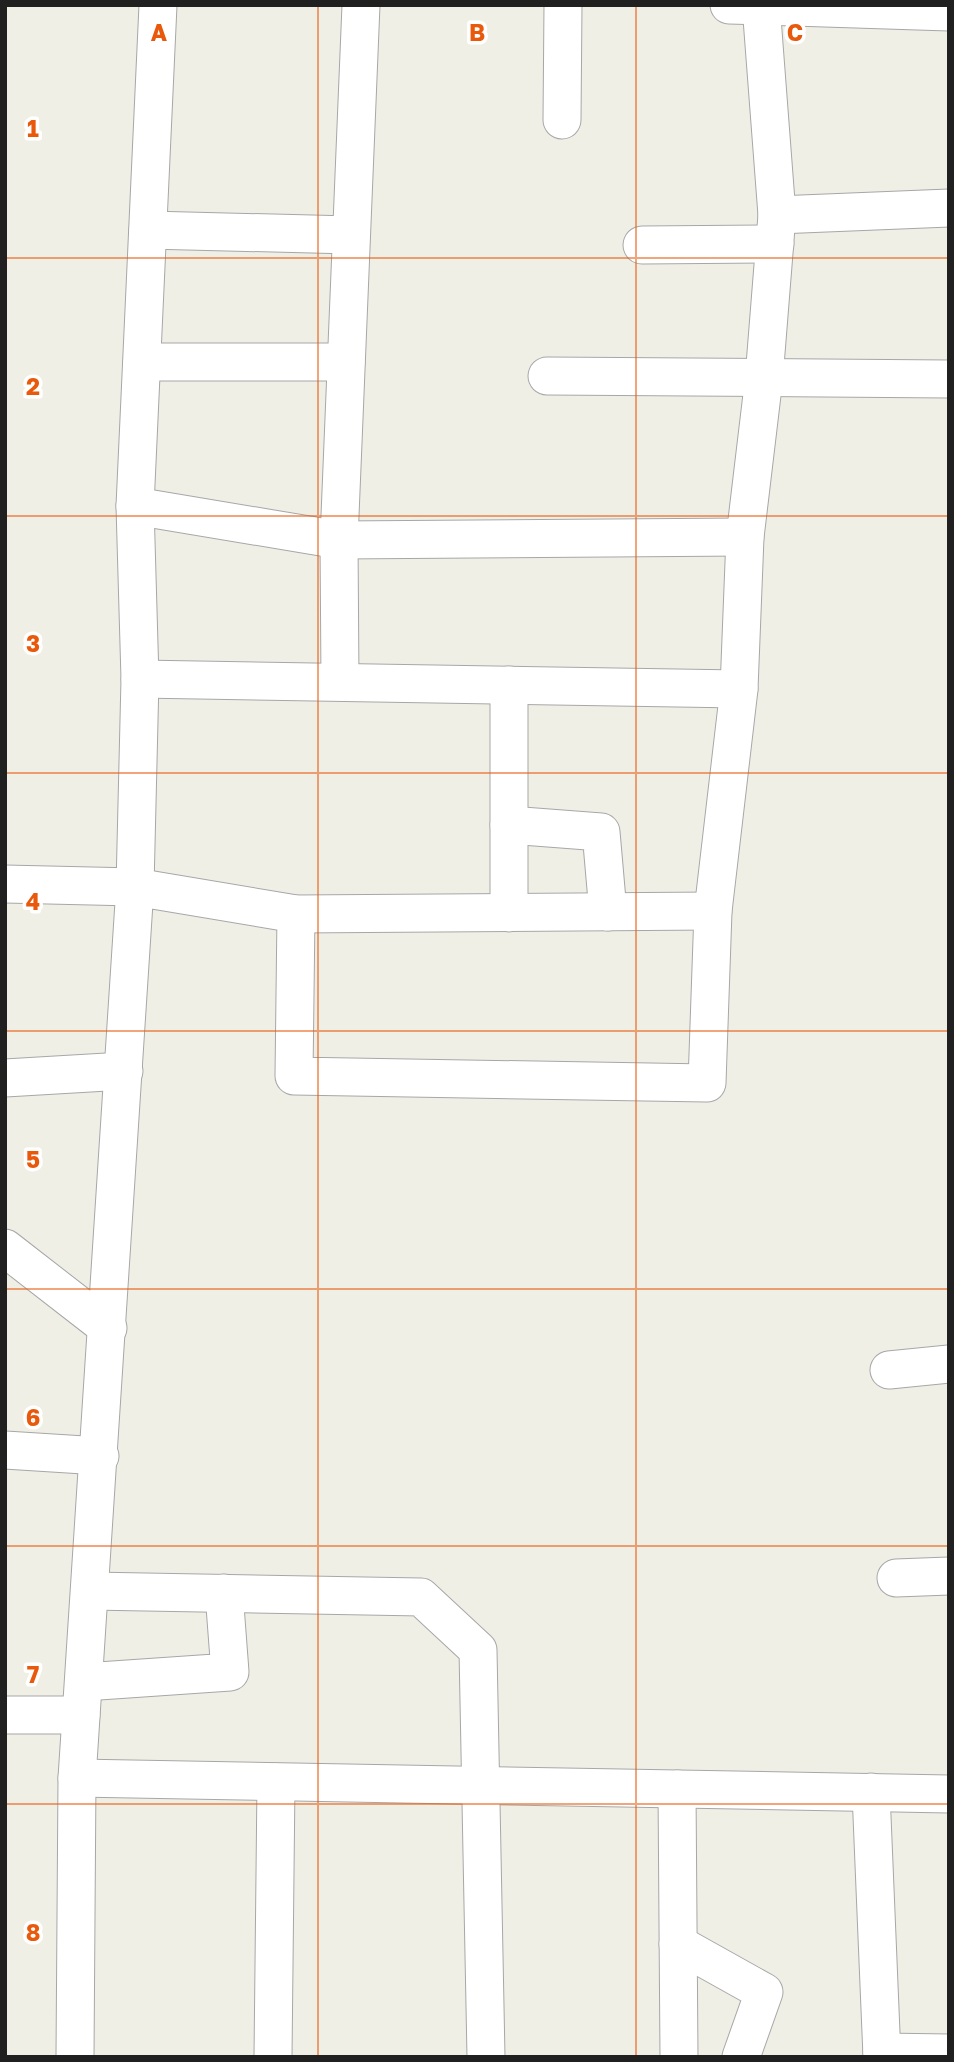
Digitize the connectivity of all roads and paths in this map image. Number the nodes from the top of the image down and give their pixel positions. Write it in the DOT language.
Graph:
graph roads {
  1 [pos="158,5"];
  2 [pos="360,5"];
  3 [pos="563,5"];
  4 [pos="750,6"];
  5 [pos="949,12"];
  6 [pos="562,120"];
  7 [pos="949,208"];
  8 [pos="776,229"];
  9 [pos="148,230"];
  10 [pos="351,235"];
  11 [pos="642,245"];
  12 [pos="142,362"];
  13 [pos="346,362"];
  14 [pos="547,376"];
  15 [pos="764,379"];
  16 [pos="949,379"];
  17 [pos="135,506"];
  18 [pos="745,537"];
  19 [pos="339,540"];
  20 [pos="140,679"];
  21 [pos="340,682"];
  22 [pos="509,685"];
  23 [pos="740,689"];
  24 [pos="509,825"];
  25 [pos="5,884"];
  26 [pos="135,887"];
  27 [pos="713,911"];
  28 [pos="509,912"];
  29 [pos="608,912"];
  30 [pos="296,914"];
  31 [pos="124,1071"];
  32 [pos="5,1078"];
  33 [pos="5,1248"];
  34 [pos="107,1328"];
  35 [pos="949,1364"];
  36 [pos="888,1370"];
  37 [pos="5,1450"];
  38 [pos="100,1457"];
  39 [pos="949,1576"];
  40 [pos="896,1578"];
  41 [pos="90,1591"];
  42 [pos="225,1593"];
  43 [pos="82,1699"];
  44 [pos="5,1715"];
  45 [pos="77,1778"];
  46 [pos="276,1782"];
  47 [pos="480,1786"];
  48 [pos="677,1789"];
  49 [pos="872,1792"];
  50 [pos="949,1794"];
  51 [pos="678,1944"];
  52 [pos="949,2053"];
  53 [pos="882,2054"];
  54 [pos="75,2057"];
  55 [pos="273,2057"];
  56 [pos="486,2057"];
  57 [pos="680,2057"];
  58 [pos="741,2057"];
  1 -- 9 [label="street"];
  2 -- 10 [label="street"];
  3 -- 6 [label="street"];
  4 -- 5 [label="street"];
  4 -- 8 [label="street"];
  7 -- 8 [label="street"];
  8 -- 11 [label="street"];
  8 -- 15 [label="street"];
  9 -- 10 [label="street"];
  9 -- 12 [label="street"];
  10 -- 13 [label="street"];
  12 -- 13 [label="street"];
  12 -- 17 [label="street"];
  13 -- 19 [label="street"];
  14 -- 15 [label="street"];
  15 -- 16 [label="street"];
  15 -- 18 [label="street"];
  17 -- 19 [label="street"];
  17 -- 20 [label="street"];
  18 -- 19 [label="street"];
  18 -- 23 [label="street"];
  19 -- 21 [label="street"];
  20 -- 21 [label="street"];
  20 -- 26 [label="street"];
  21 -- 22 [label="street"];
  22 -- 23 [label="street"];
  22 -- 24 [label="street"];
  23 -- 27 [label="street"];
  24 -- 28 [label="street"];
  24 -- 29 [label="street"];
  25 -- 26 [label="street"];
  26 -- 30 [label="street"];
  26 -- 31 [label="street"];
  27 -- 29 [label="street"];
  27 -- 30 [label="street"];
  28 -- 29 [label="street"];
  28 -- 30 [label="street"];
  31 -- 32 [label="street"];
  31 -- 34 [label="street"];
  33 -- 34 [label="street"];
  34 -- 38 [label="street"];
  35 -- 36 [label="street"];
  37 -- 38 [label="street"];
  38 -- 41 [label="street"];
  39 -- 40 [label="street"];
  41 -- 42 [label="street"];
  41 -- 43 [label="street"];
  42 -- 43 [label="street"];
  42 -- 47 [label="street"];
  43 -- 44 [label="street"];
  43 -- 45 [label="street"];
  45 -- 46 [label="street"];
  45 -- 54 [label="street"];
  46 -- 47 [label="street"];
  46 -- 55 [label="street"];
  47 -- 48 [label="street"];
  47 -- 56 [label="street"];
  48 -- 49 [label="street"];
  48 -- 51 [label="street"];
  49 -- 50 [label="street"];
  49 -- 53 [label="street"];
  51 -- 57 [label="street"];
  51 -- 58 [label="street"];
  52 -- 53 [label="street"];
}
